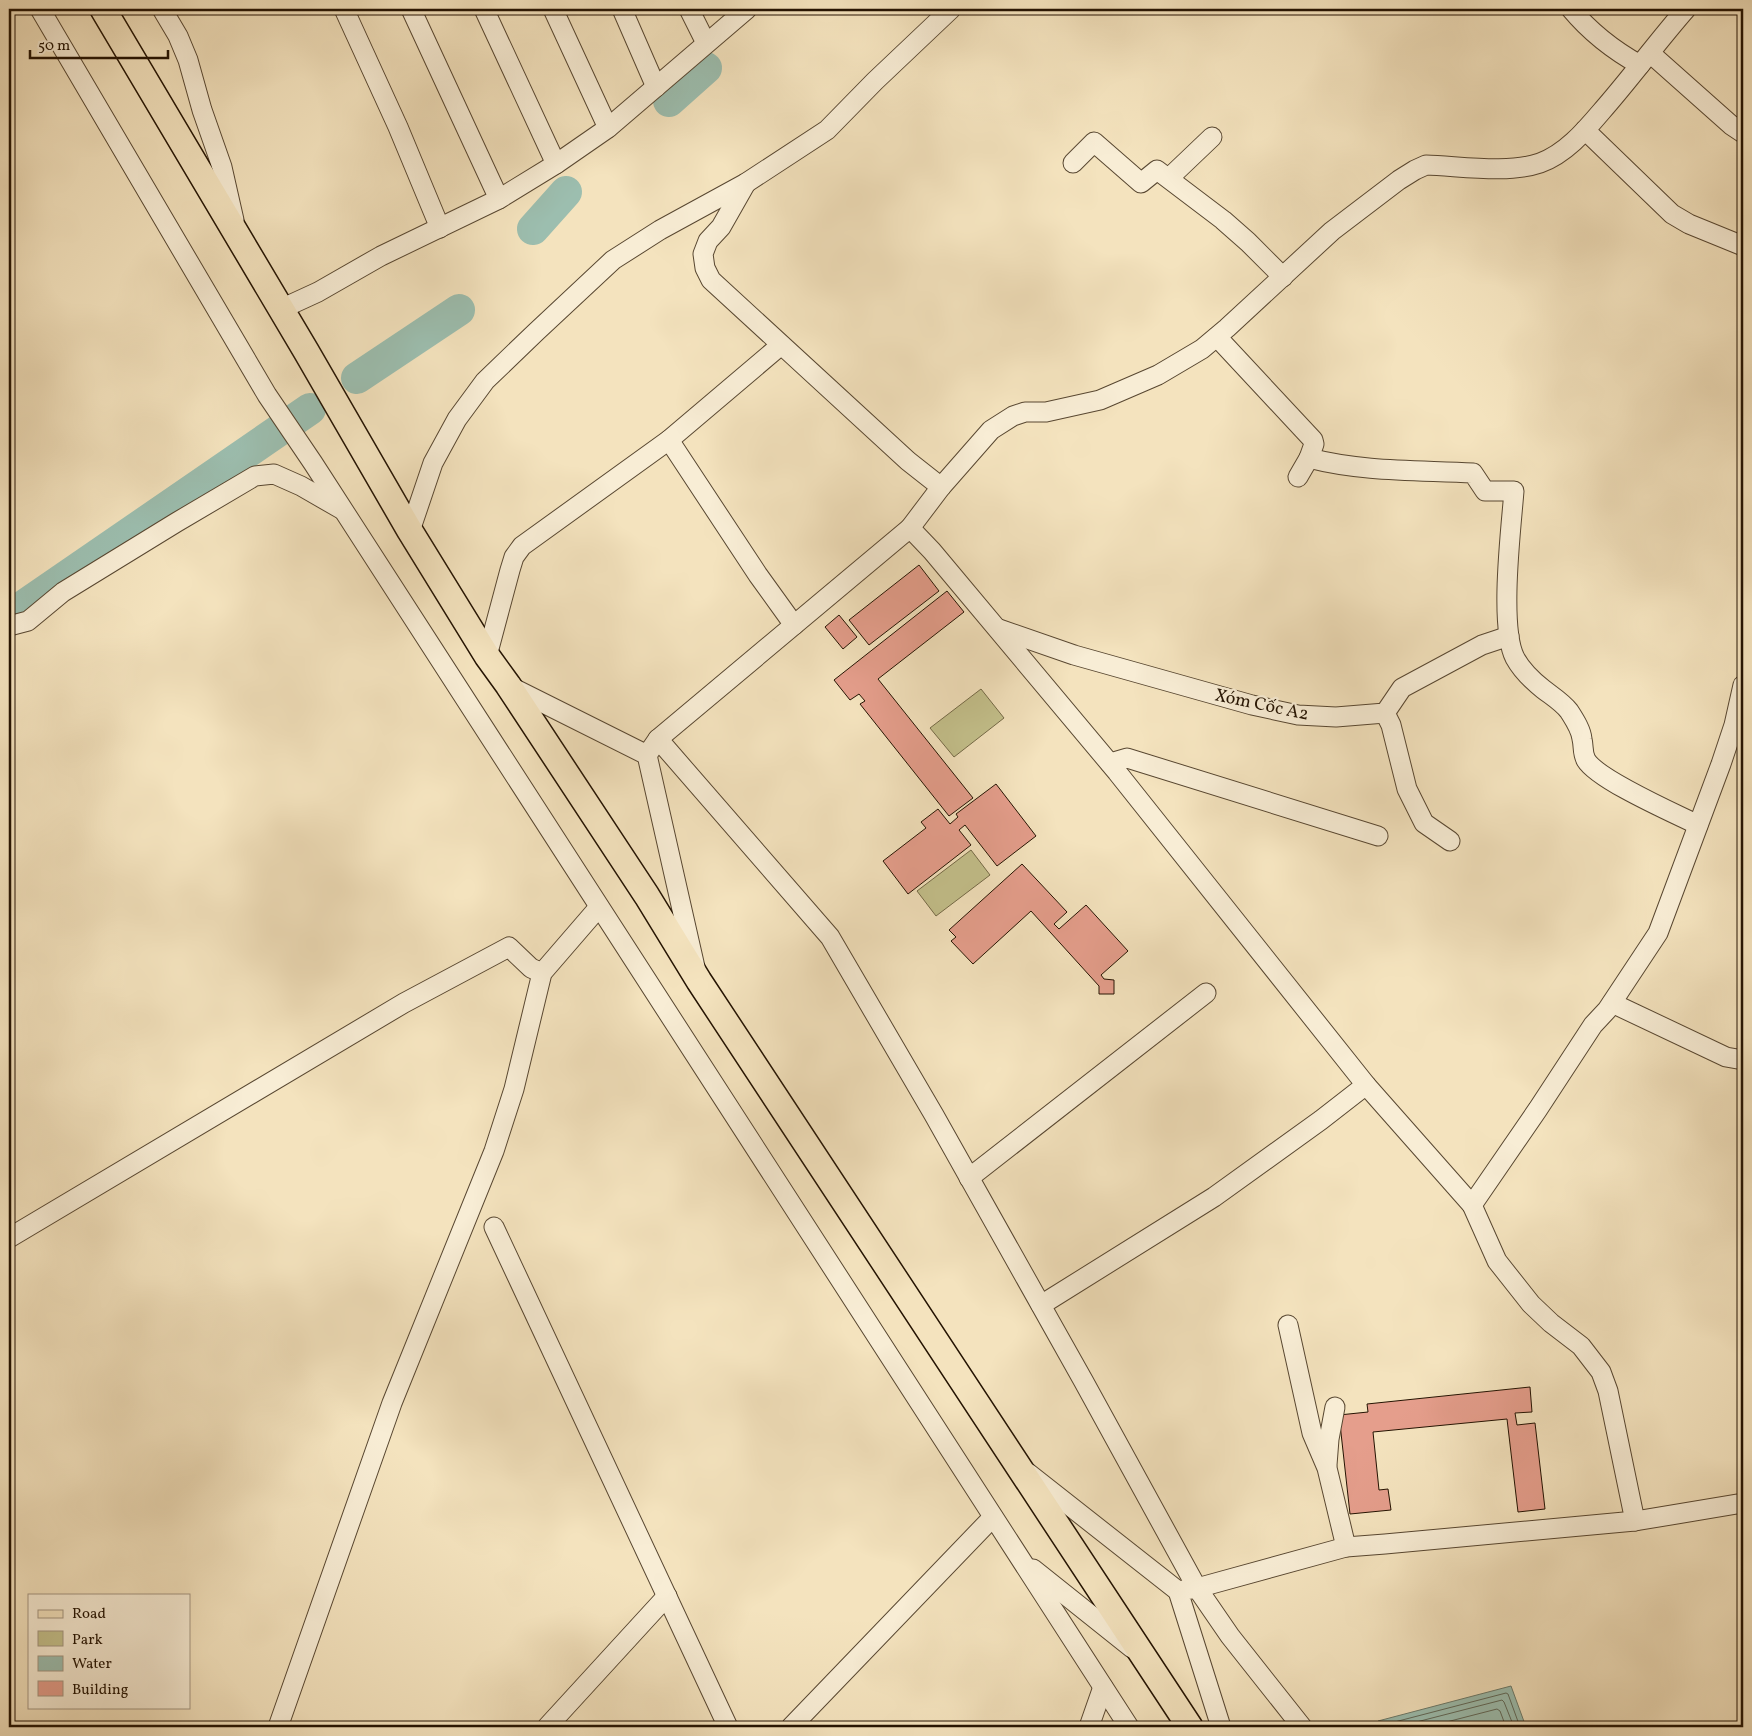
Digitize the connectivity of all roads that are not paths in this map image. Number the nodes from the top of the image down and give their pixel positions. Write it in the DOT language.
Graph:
graph roads {
  1 [pos="40,9"];
  2 [pos="103,9"];
  3 [pos="162,9"];
  4 [pos="344,9"];
  5 [pos="411,9"];
  6 [pos="484,9"];
  7 [pos="553,9"];
  8 [pos="622,9"];
  9 [pos="689,9"];
  10 [pos="747,9"];
  11 [pos="951,9"];
  12 [pos="1571,9"];
  13 [pos="1686,9"];
  14 [pos="706,44"];
  15 [pos="1645,59"];
  16 [pos="656,86"];
  17 [pos="608,128"];
  18 [pos="1585,130"];
  19 [pos="1743,133"];
  20 [pos="1212,137"];
  21 [pos="1073,163"];
  22 [pos="556,164"];
  23 [pos="1169,178"];
  24 [pos="746,183"];
  25 [pos="499,199"];
  26 [pos="440,228"];
  27 [pos="238,237"];
  28 [pos="1743,246"];
  29 [pos="1283,277"];
  30 [pos="281,309"];
  31 [pos="1217,337"];
  32 [pos="781,345"];
  33 [pos="669,440"];
  34 [pos="1310,458"];
  35 [pos="1298,477"];
  36 [pos="940,487"];
  37 [pos="343,510"];
  38 [pos="910,528"];
  39 [pos="410,531"];
  40 [pos="794,625"];
  41 [pos="9,626"];
  42 [pos="998,629"];
  43 [pos="1509,636"];
  44 [pos="487,656"];
  45 [pos="508,685"];
  46 [pos="1743,685"];
  47 [pos="1385,713"];
  48 [pos="658,738"];
  49 [pos="647,755"];
  50 [pos="1110,763"];
  51 [pos="1698,825"];
  52 [pos="1378,836"];
  53 [pos="1450,841"];
  54 [pos="599,907"];
  55 [pos="542,973"];
  56 [pos="698,981"];
  57 [pos="1206,993"];
  58 [pos="1612,1003"];
  59 [pos="1743,1060"];
  60 [pos="1366,1085"];
  61 [pos="969,1178"];
  62 [pos="1472,1206"];
  63 [pos="494,1227"];
  64 [pos="9,1238"];
  65 [pos="1040,1305"];
  66 [pos="1288,1325"];
  67 [pos="1335,1407"];
  68 [pos="1019,1466"];
  69 [pos="1327,1468"];
  70 [pos="1743,1503"];
  71 [pos="993,1517"];
  72 [pos="1635,1521"];
  73 [pos="1346,1546"];
  74 [pos="1020,1559"];
  75 [pos="1197,1588"];
  76 [pos="1178,1591"];
  77 [pos="667,1596"];
  78 [pos="1145,1659"];
  79 [pos="1103,1687"];
  80 [pos="1117,1710"];
  81 [pos="278,1727"];
  82 [pos="547,1727"];
  83 [pos="728,1727"];
  84 [pos="790,1727"];
  85 [pos="1089,1727"];
  86 [pos="1128,1727"];
  87 [pos="1143,1727"];
  88 [pos="1190,1727"];
  89 [pos="1221,1727"];
  90 [pos="1302,1727"];
  1 -- 37 [label="street"];
  2 -- 27 [label="main road"];
  3 -- 27 [label="street"];
  4 -- 26 [label="street"];
  5 -- 25 [label="street"];
  6 -- 22 [label="street"];
  7 -- 17 [label="street"];
  8 -- 16 [label="street"];
  9 -- 14 [label="street"];
  10 -- 14 [label="street"];
  11 -- 24 [label="street"];
  12 -- 15 [label="street"];
  13 -- 15 [label="street"];
  14 -- 16 [label="street"];
  15 -- 18 [label="street"];
  15 -- 19 [label="street"];
  16 -- 17 [label="street"];
  17 -- 22 [label="street"];
  18 -- 28 [label="street"];
  18 -- 29 [label="street"];
  20 -- 23 [label="street"];
  21 -- 23 [label="street"];
  22 -- 25 [label="street"];
  23 -- 29 [label="street"];
  24 -- 32 [label="street"];
  24 -- 39 [label="street"];
  25 -- 26 [label="street"];
  26 -- 30 [label="street"];
  27 -- 30 [label="main road"];
  29 -- 31 [label="street"];
  30 -- 39 [label="main road"];
  31 -- 34 [label="street"];
  31 -- 36 [label="street"];
  32 -- 33 [label="street"];
  32 -- 36 [label="street"];
  33 -- 40 [label="street"];
  33 -- 44 [label="street"];
  34 -- 35 [label="street"];
  34 -- 43 [label="street"];
  36 -- 38 [label="street"];
  37 -- 41 [label="street"];
  37 -- 54 [label="street"];
  38 -- 40 [label="street"];
  38 -- 42 [label="street"];
  39 -- 44 [label="main road"];
  40 -- 48 [label="street"];
  42 -- 47 [label="street, Xóm Cốc A2"];
  42 -- 50 [label="street"];
  43 -- 47 [label="street"];
  43 -- 51 [label="street"];
  44 -- 45 [label="main road"];
  45 -- 49 [label="street"];
  45 -- 56 [label="main road"];
  46 -- 51 [label="street"];
  47 -- 53 [label="street"];
  48 -- 49 [label="street"];
  48 -- 61 [label="street"];
  49 -- 56 [label="street"];
  50 -- 52 [label="street"];
  50 -- 60 [label="street"];
  51 -- 58 [label="street"];
  54 -- 55 [label="street"];
  54 -- 71 [label="street"];
  55 -- 64 [label="street"];
  55 -- 81 [label="street"];
  56 -- 68 [label="main road"];
  57 -- 61 [label="street"];
  58 -- 59 [label="street"];
  58 -- 62 [label="street"];
  60 -- 62 [label="street"];
  60 -- 65 [label="street"];
  61 -- 65 [label="street"];
  62 -- 72 [label="street"];
  63 -- 77 [label="street"];
  65 -- 75 [label="street"];
  66 -- 69 [label="street"];
  67 -- 69 [label="street"];
  68 -- 76 [label="street"];
  68 -- 78 [label="main road"];
  69 -- 73 [label="street"];
  70 -- 72 [label="street"];
  71 -- 74 [label="street"];
  71 -- 84 [label="street"];
  72 -- 73 [label="street"];
  73 -- 75 [label="street"];
  74 -- 78 [label="street"];
  74 -- 79 [label="street"];
  75 -- 76 [label="street"];
  75 -- 90 [label="street"];
  76 -- 89 [label="street"];
  77 -- 82 [label="street"];
  77 -- 83 [label="street"];
  78 -- 88 [label="main road"];
  79 -- 80 [label="street"];
  79 -- 85 [label="street"];
  80 -- 86 [label="street"];
  80 -- 87 [label="street"];
}
